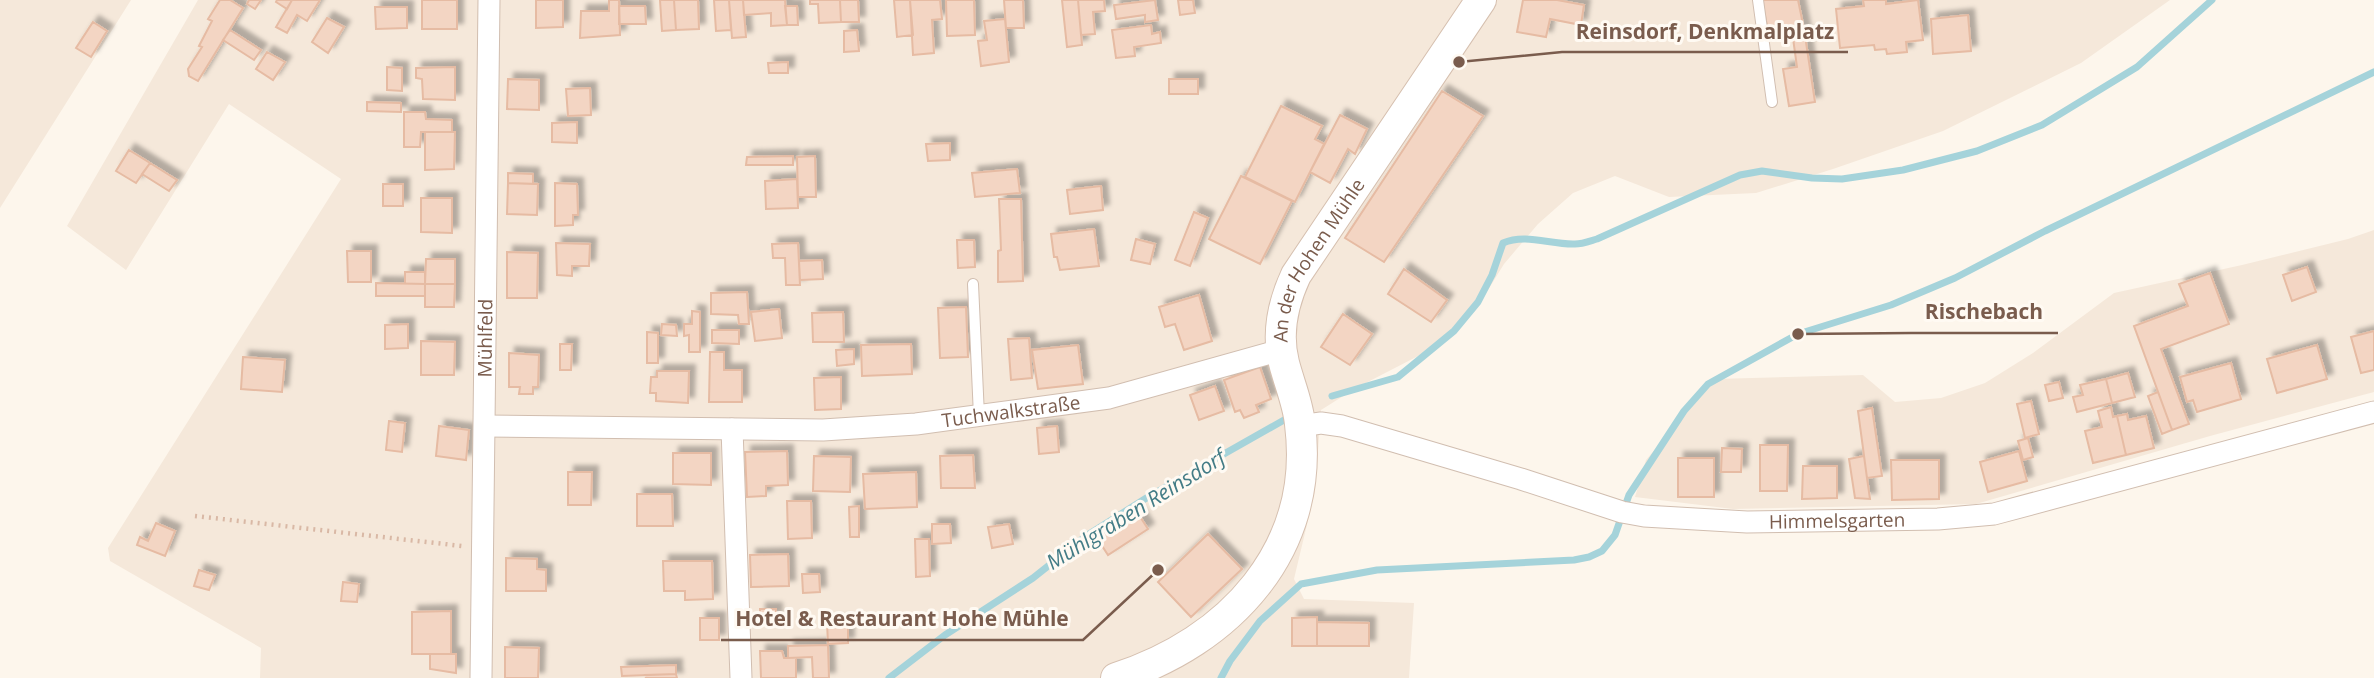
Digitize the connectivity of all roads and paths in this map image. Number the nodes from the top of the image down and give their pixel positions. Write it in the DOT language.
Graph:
graph roads {
  1 [pos="489,0"];
  2 [pos="1481,0"];
  3 [pos="1758,0"];
  4 [pos="1772,102"];
  5 [pos="973,284"];
  6 [pos="1281,350"];
  7 [pos="2374,412"];
  8 [pos="979,416"];
  9 [pos="485,426"];
  10 [pos="1300,426"];
  11 [pos="732,429"];
  12 [pos="195,516"];
  13 [pos="484,547"];
  14 [pos="481,678"];
  15 [pos="741,678"];
  16 [pos="1116,678"];
  1 -- 9 [label="street, Mühlfeld"];
  2 -- 6 [label="street, An der Hohen Mühle"];
  3 -- 4 [label="lane"];
  5 -- 8 [label="lane"];
  6 -- 8 [label="street, Tuchwalkstraße"];
  6 -- 10 [label="street, An der Hohen Mühle"];
  7 -- 10 [label="street, Himmelsgarten"];
  8 -- 11 [label="street, Tuchwalkstraße"];
  9 -- 11 [label="street, Tuchwalkstraße"];
  9 -- 13 [label="street, Mühlfeld"];
  10 -- 16 [label="street, An der Hohen Mühle"];
  11 -- 15 [label="street"];
  12 -- 13 [label="path"];
  13 -- 14 [label="street, Mühlfeld"];
}
